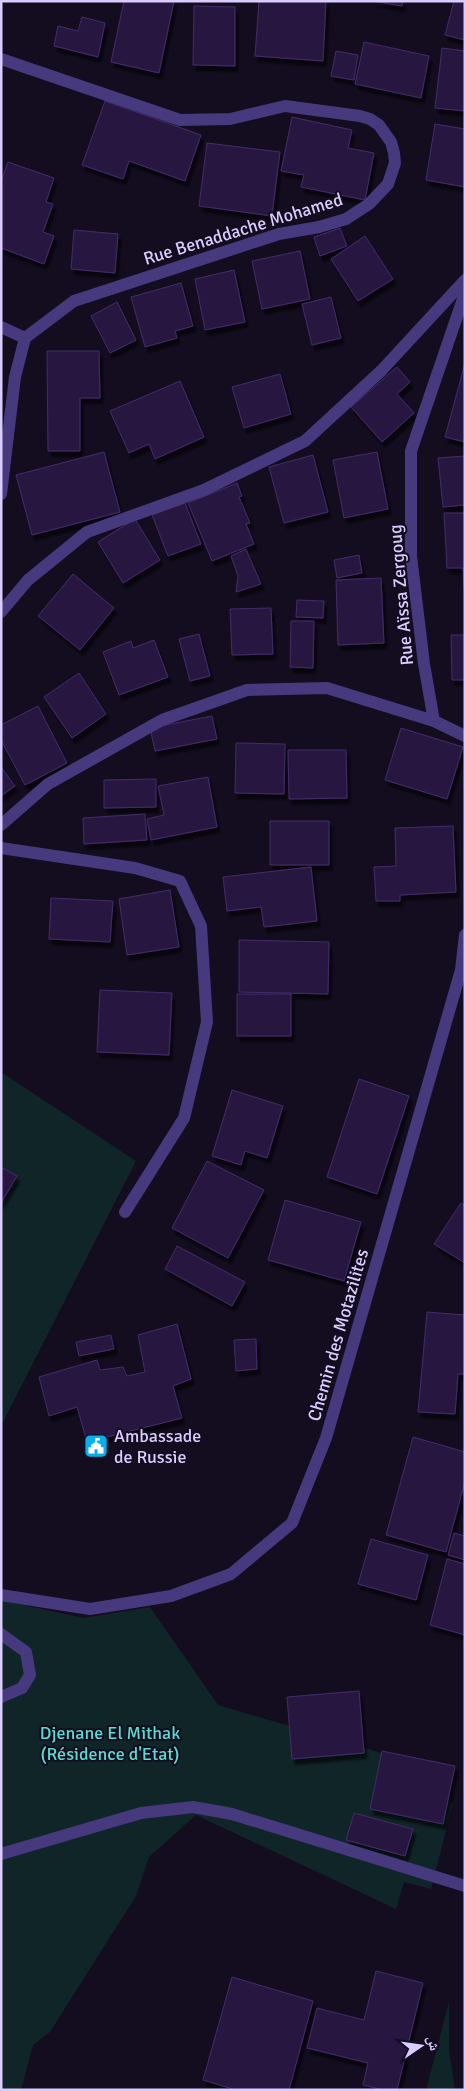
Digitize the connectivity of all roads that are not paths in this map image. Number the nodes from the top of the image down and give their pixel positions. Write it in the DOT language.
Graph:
graph roads {
  1 [pos="1,59"];
  2 [pos="465,280"];
  3 [pos="465,293"];
  4 [pos="1,327"];
  5 [pos="26,338"];
  6 [pos="1,494"];
  7 [pos="1,612"];
  8 [pos="434,721"];
  9 [pos="465,736"];
  10 [pos="1,825"];
  11 [pos="1,848"];
  12 [pos="465,935"];
  13 [pos="125,1212"];
  14 [pos="1,1594"];
  15 [pos="1,1634"];
  16 [pos="1,1697"];
  17 [pos="1,1854"];
  18 [pos="465,1886"];
  1 -- 5 [label="street, Rue Benaddache Mohamed"];
  2 -- 7 [label="street"];
  3 -- 8 [label="street, Rue Aïssa Zergoug"];
  4 -- 5 [label="street"];
  5 -- 6 [label="street"];
  8 -- 9 [label="street"];
  8 -- 10 [label="street"];
  11 -- 13 [label="street"];
  12 -- 14 [label="street, Chemin des Motazilites"];
  15 -- 16 [label="street"];
  17 -- 18 [label="street"];
}
